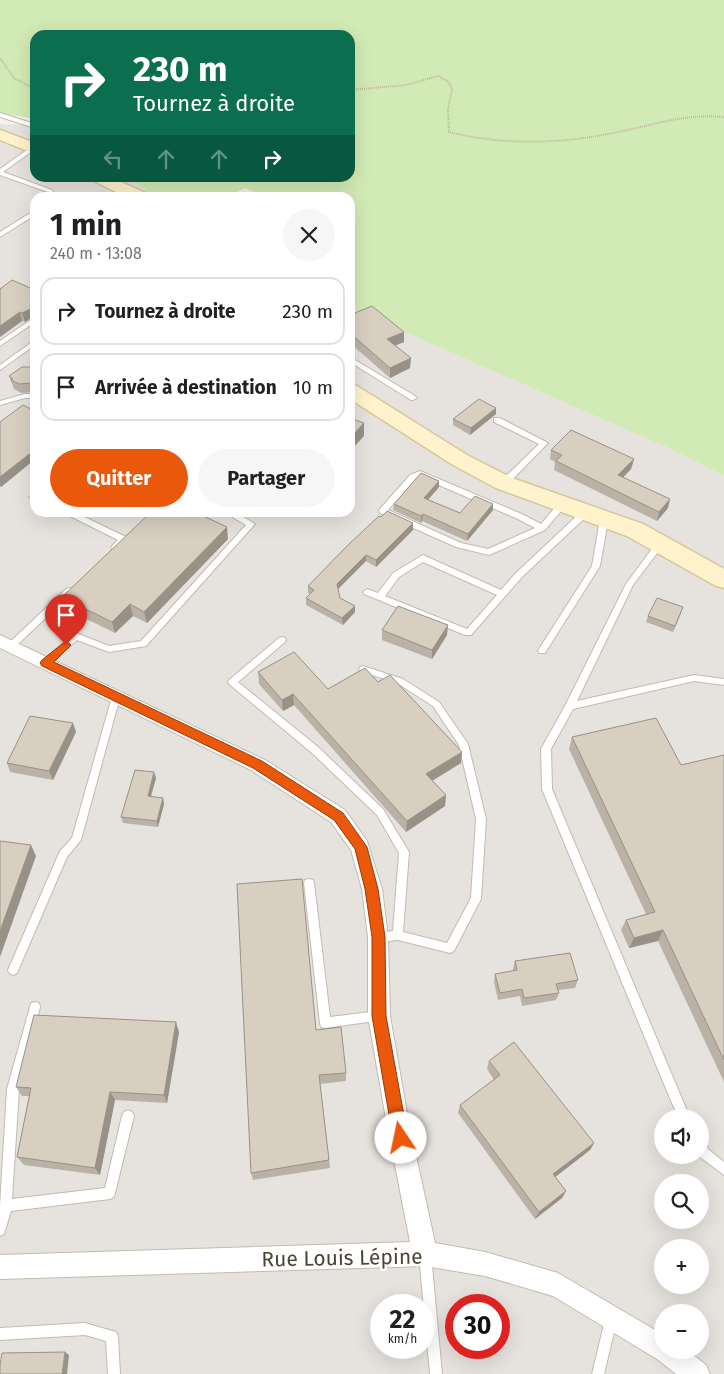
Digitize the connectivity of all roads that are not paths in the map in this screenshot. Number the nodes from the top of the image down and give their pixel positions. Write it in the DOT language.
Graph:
graph roads {
  1 [pos="0,115"];
  2 [pos="30,124"];
  3 [pos="0,135"];
  4 [pos="30,147"];
  5 [pos="30,152"];
  6 [pos="0,173"];
  7 [pos="108,182"];
  8 [pos="51,192"];
  9 [pos="129,192"];
  10 [pos="30,215"];
  11 [pos="0,235"];
  12 [pos="30,323"];
  13 [pos="0,344"];
  14 [pos="30,346"];
  15 [pos="355,363"];
  16 [pos="0,368"];
  17 [pos="355,393"];
  18 [pos="30,396"];
  19 [pos="413,398"];
  20 [pos="0,403"];
  21 [pos="497,420"];
  22 [pos="504,483"];
  23 [pos="562,504"];
  24 [pos="595,516"];
  25 [pos="77,517"];
  26 [pos="238,517"];
  27 [pos="542,528"];
  28 [pos="130,532"];
  29 [pos="123,539"];
  30 [pos="660,544"];
  31 [pos="109,553"];
  32 [pos="724,580"];
  33 [pos="74,586"];
  34 [pos="367,592"];
  35 [pos="502,594"];
  36 [pos="380,597"];
  37 [pos="282,640"];
  38 [pos="6,644"];
  39 [pos="542,651"];
  40 [pos="46,663"];
  41 [pos="363,669"];
  42 [pos="724,682"];
  43 [pos="116,697"];
  44 [pos="570,706"];
  45 [pos="309,883"];
  46 [pos="388,936"];
  47 [pos="13,970"];
  48 [pos="35,1007"];
  49 [pos="379,1016"];
  50 [pos="680,1109"];
  51 [pos="128,1116"];
  52 [pos="709,1157"];
  53 [pos="724,1169"];
  54 [pos="6,1206"];
  55 [pos="0,1230"];
  56 [pos="425,1254"];
  57 [pos="0,1267"];
  58 [pos="612,1318"];
  59 [pos="0,1334"];
  60 [pos="654,1343"];
  61 [pos="677,1359"];
  62 [pos="114,1374"];
  63 [pos="436,1374"];
  64 [pos="598,1374"];
  65 [pos="696,1374"];
  1 -- 2 [label="lane"];
  3 -- 4 [label="street"];
  5 -- 6 [label="lane"];
  6 -- 8 [label="lane"];
  7 -- 9 [label="street"];
  10 -- 11 [label="lane"];
  12 -- 13 [label="lane"];
  14 -- 16 [label="lane"];
  15 -- 19 [label="lane"];
  17 -- 22 [label="street"];
  18 -- 20 [label="lane"];
  21 -- 22 [label="lane"];
  22 -- 23 [label="street"];
  23 -- 24 [label="street"];
  23 -- 27 [label="lane"];
  24 -- 30 [label="street"];
  24 -- 35 [label="lane"];
  24 -- 39 [label="lane"];
  25 -- 29 [label="lane"];
  26 -- 40 [label="lane"];
  27 -- 27 [label="lane"];
  28 -- 29 [label="lane"];
  29 -- 31 [label="lane"];
  30 -- 32 [label="street"];
  30 -- 44 [label="lane"];
  33 -- 38 [label="lane"];
  34 -- 36 [label="lane"];
  35 -- 36 [label="lane"];
  35 -- 36 [label="lane"];
  37 -- 46 [label="lane"];
  38 -- 40 [label="street"];
  40 -- 43 [label="street"];
  41 -- 46 [label="lane"];
  42 -- 44 [label="lane"];
  43 -- 46 [label="street"];
  43 -- 47 [label="lane"];
  44 -- 50 [label="lane"];
  45 -- 49 [label="lane"];
  46 -- 49 [label="street"];
  48 -- 54 [label="lane"];
  49 -- 56 [label="street"];
  51 -- 54 [label="lane"];
  52 -- 53 [label="lane"];
  54 -- 55 [label="lane"];
  56 -- 57 [label="street, Rue Louis Lépine"];
  56 -- 58 [label="street, Rue Louis Lépine"];
  56 -- 63 [label="lane"];
  58 -- 60 [label="street, Rue Louis Lépine"];
  58 -- 64 [label="lane"];
  59 -- 62 [label="lane"];
  61 -- 65 [label="street, Rue Louis Lépine"];
}
